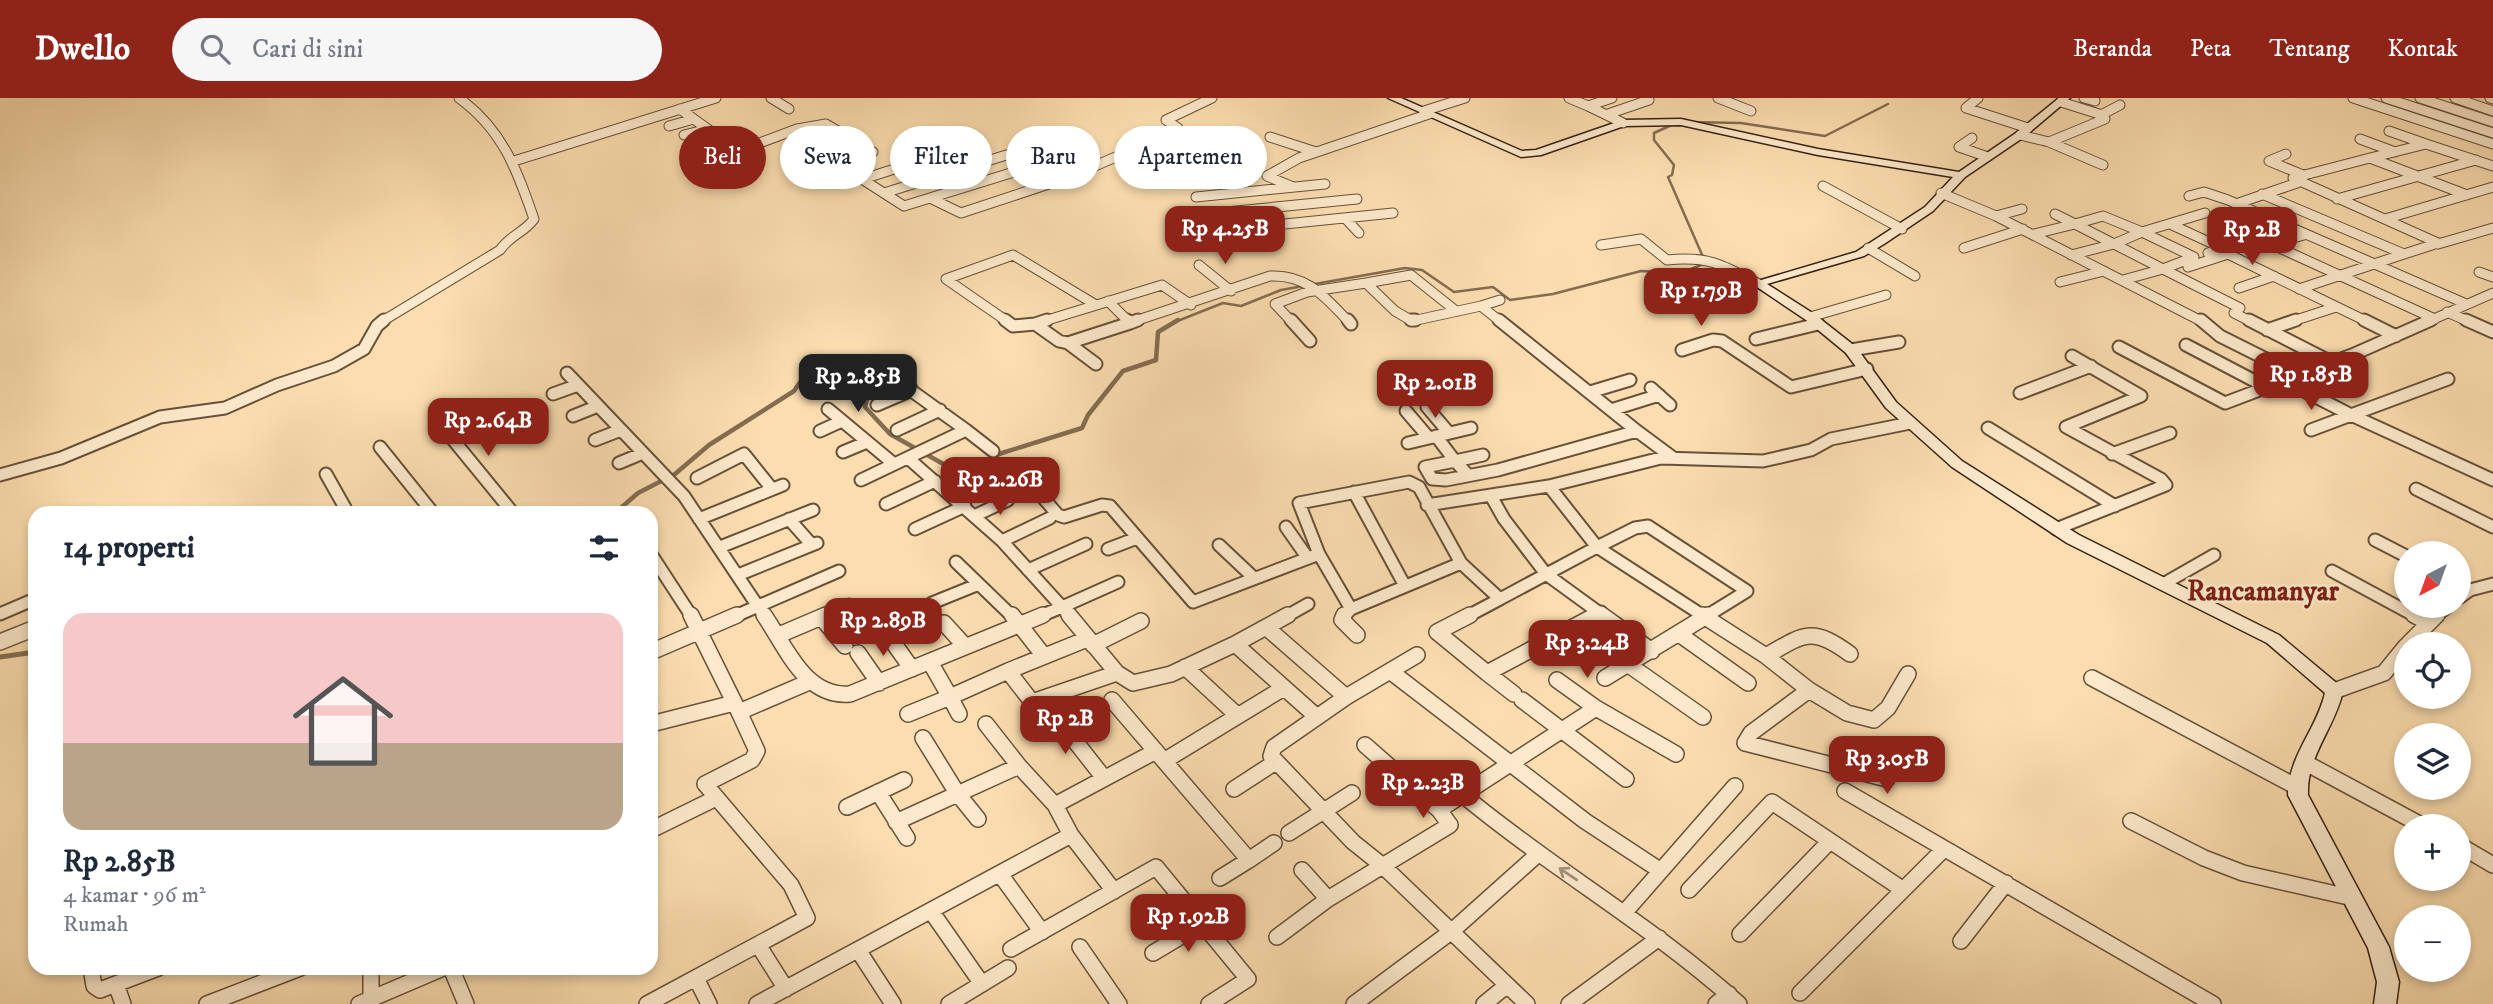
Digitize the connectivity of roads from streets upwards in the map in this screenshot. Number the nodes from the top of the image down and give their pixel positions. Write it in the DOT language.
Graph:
graph roads {
  1 [pos="459,98"];
  2 [pos="716,98"];
  3 [pos="771,98"];
  4 [pos="1212,98"];
  5 [pos="1394,98"];
  6 [pos="1465,98"];
  7 [pos="1569,98"];
  8 [pos="1612,98"];
  9 [pos="1646,98"];
  10 [pos="1718,98"];
  11 [pos="1978,98"];
  12 [pos="2084,98"];
  13 [pos="2353,98"];
  14 [pos="2386,98"];
  15 [pos="2413,98"];
  16 [pos="2420,98"];
  17 [pos="2455,98"];
  18 [pos="2063,100"];
  19 [pos="2095,101"];
  20 [pos="2400,102"];
  21 [pos="2120,105"];
  22 [pos="1588,106"];
  23 [pos="680,108"];
  24 [pos="789,109"];
  25 [pos="2380,109"];
  26 [pos="1751,111"];
  27 [pos="2493,111"];
  28 [pos="1427,113"];
  29 [pos="1608,114"];
  30 [pos="2101,115"];
  31 [pos="694,119"];
  32 [pos="2493,122"];
  33 [pos="1623,123"];
  34 [pos="669,126"];
  35 [pos="704,126"];
  36 [pos="2424,128"];
  37 [pos="2024,131"];
  38 [pos="2389,131"];
  39 [pos="2493,133"];
  40 [pos="1270,137"];
  41 [pos="1972,138"];
  42 [pos="2360,139"];
  43 [pos="1280,140"];
  44 [pos="2049,142"];
  45 [pos="2426,144"];
  46 [pos="2493,144"];
  47 [pos="1267,146"];
  48 [pos="2493,150"];
  49 [pos="2395,152"];
  50 [pos="1316,153"];
  51 [pos="2286,154"];
  52 [pos="1985,156"];
  53 [pos="2370,159"];
  54 [pos="2476,160"];
  55 [pos="514,161"];
  56 [pos="1100,164"];
  57 [pos="2103,165"];
  58 [pos="2493,166"];
  59 [pos="1006,175"];
  60 [pos="1961,175"];
  61 [pos="2416,175"];
  62 [pos="2300,179"];
  63 [pos="1325,184"];
  64 [pos="1823,186"];
  65 [pos="1293,187"];
  66 [pos="2493,187"];
  67 [pos="876,188"];
  68 [pos="897,189"];
  69 [pos="1034,189"];
  70 [pos="1241,189"];
  71 [pos="1276,189"];
  72 [pos="1250,192"];
  73 [pos="884,193"];
  74 [pos="1941,193"];
  75 [pos="2262,194"];
  76 [pos="2467,194"];
  77 [pos="1982,196"];
  78 [pos="2189,196"];
  79 [pos="1196,197"];
  80 [pos="932,199"];
  81 [pos="1357,199"];
  82 [pos="2337,199"];
  83 [pos="1968,202"];
  84 [pos="2236,204"];
  85 [pos="1288,206"];
  86 [pos="2022,209"];
  87 [pos="2070,210"];
  88 [pos="1226,212"];
  89 [pos="1393,213"];
  90 [pos="2205,213"];
  91 [pos="1996,215"];
  92 [pos="1345,218"];
  93 [pos="2385,219"];
  94 [pos="1297,223"];
  95 [pos="2075,224"];
  96 [pos="1275,225"];
  97 [pos="2172,225"];
  98 [pos="2493,228"];
  99 [pos="1902,229"];
  100 [pos="2023,229"];
  101 [pos="2142,232"];
  102 [pos="1359,233"];
  103 [pos="2034,234"];
  104 [pos="2304,235"];
  105 [pos="2114,244"];
  106 [pos="2438,244"];
  107 [pos="1601,245"];
  108 [pos="1868,248"];
  109 [pos="1964,248"];
  110 [pos="2071,254"];
  111 [pos="2404,254"];
  112 [pos="1696,257"];
  113 [pos="2194,257"];
  114 [pos="1199,265"];
  115 [pos="2372,266"];
  116 [pos="2188,267"];
  117 [pos="2163,269"];
  118 [pos="2104,271"];
  119 [pos="2479,272"];
  120 [pos="1915,276"];
  121 [pos="2274,276"];
  122 [pos="2343,276"];
  123 [pos="2493,277"];
  124 [pos="2123,280"];
  125 [pos="2060,282"];
  126 [pos="1758,283"];
  127 [pos="1366,284"];
  128 [pos="1312,286"];
  129 [pos="2239,288"];
  130 [pos="2300,289"];
  131 [pos="1231,290"];
  132 [pos="2493,293"];
  133 [pos="1886,295"];
  134 [pos="1500,300"];
  135 [pos="1108,301"];
  136 [pos="2464,303"];
  137 [pos="1096,305"];
  138 [pos="1191,305"];
  139 [pos="1481,306"];
  140 [pos="2336,307"];
  141 [pos="1456,312"];
  142 [pos="2447,312"];
  143 [pos="2435,319"];
  144 [pos="1814,321"];
  145 [pos="1130,323"];
  146 [pos="1035,324"];
  147 [pos="1351,324"];
  148 [pos="2267,330"];
  149 [pos="2493,332"];
  150 [pos="2396,336"];
  151 [pos="1756,339"];
  152 [pos="1310,341"];
  153 [pos="1899,342"];
  154 [pos="1068,344"];
  155 [pos="2186,345"];
  156 [pos="2119,347"];
  157 [pos="1851,349"];
  158 [pos="1682,350"];
  159 [pos="2071,356"];
  160 [pos="2266,359"];
  161 [pos="2329,361"];
  162 [pos="1096,364"];
  163 [pos="2091,366"];
  164 [pos="1867,369"];
  165 [pos="567,373"];
  166 [pos="2448,379"];
  167 [pos="1630,380"];
  168 [pos="898,381"];
  169 [pos="2286,381"];
  170 [pos="578,385"];
  171 [pos="2268,388"];
  172 [pos="912,390"];
  173 [pos="1590,392"];
  174 [pos="2020,393"];
  175 [pos="553,394"];
  176 [pos="877,405"];
  177 [pos="1670,405"];
  178 [pos="598,406"];
  179 [pos="1427,407"];
  180 [pos="828,409"];
  181 [pos="940,410"];
  182 [pos="1611,410"];
  183 [pos="1406,411"];
  184 [pos="2351,415"];
  185 [pos="573,416"];
  186 [pos="842,421"];
  187 [pos="1910,423"];
  188 [pos="441,425"];
  189 [pos="1471,428"];
  190 [pos="1988,428"];
  191 [pos="967,429"];
  192 [pos="621,430"];
  193 [pos="897,430"];
  194 [pos="2311,430"];
  195 [pos="820,431"];
  196 [pos="1637,431"];
  197 [pos="1449,433"];
  198 [pos="2170,433"];
  199 [pos="1432,437"];
  200 [pos="596,440"];
  201 [pos="867,442"];
  202 [pos="1408,443"];
  203 [pos="380,447"];
  204 [pos="993,451"];
  205 [pos="843,452"];
  206 [pos="643,453"];
  207 [pos="2112,454"];
  208 [pos="1483,455"];
  209 [pos="1672,457"];
  210 [pos="908,458"];
  211 [pos="1455,461"];
  212 [pos="619,463"];
  213 [pos="894,464"];
  214 [pos="1020,471"];
  215 [pos="326,474"];
  216 [pos="0,475"];
  217 [pos="1468,475"];
  218 [pos="697,478"];
  219 [pos="861,480"];
  220 [pos="2493,480"];
  221 [pos="935,481"];
  222 [pos="1549,486"];
  223 [pos="2416,489"];
  224 [pos="1354,492"];
  225 [pos="1491,496"];
  226 [pos="1008,500"];
  227 [pos="886,504"];
  228 [pos="1427,505"];
  229 [pos="344,506"];
  230 [pos="427,506"];
  231 [pos="503,506"];
  232 [pos="2115,506"];
  233 [pos="813,510"];
  234 [pos="970,511"];
  235 [pos="1049,518"];
  236 [pos="699,519"];
  237 [pos="789,519"];
  238 [pos="1286,527"];
  239 [pos="2493,527"];
  240 [pos="915,529"];
  241 [pos="2056,529"];
  242 [pos="1137,538"];
  243 [pos="2375,540"];
  244 [pos="1002,541"];
  245 [pos="1086,544"];
  246 [pos="1219,545"];
  247 [pos="720,547"];
  248 [pos="1597,547"];
  249 [pos="1108,549"];
  250 [pos="2394,550"];
  251 [pos="2214,555"];
  252 [pos="1313,556"];
  253 [pos="956,562"];
  254 [pos="1461,563"];
  255 [pos="658,565"];
  256 [pos="1028,570"];
  257 [pos="839,571"];
  258 [pos="2332,571"];
  259 [pos="1546,574"];
  260 [pos="738,575"];
  261 [pos="1254,578"];
  262 [pos="1118,582"];
  263 [pos="2165,583"];
  264 [pos="979,584"];
  265 [pos="2493,584"];
  266 [pos="1405,586"];
  267 [pos="2471,589"];
  268 [pos="1500,599"];
  269 [pos="28,601"];
  270 [pos="932,603"];
  271 [pos="1308,604"];
  272 [pos="849,606"];
  273 [pos="760,607"];
  274 [pos="1062,607"];
  275 [pos="1351,609"];
  276 [pos="1601,612"];
  277 [pos="0,614"];
  278 [pos="821,617"];
  279 [pos="1706,618"];
  280 [pos="2432,618"];
  281 [pos="1141,621"];
  282 [pos="1019,622"];
  283 [pos="2427,622"];
  284 [pos="944,623"];
  285 [pos="1267,628"];
  286 [pos="28,631"];
  287 [pos="701,631"];
  288 [pos="2418,632"];
  289 [pos="1679,634"];
  290 [pos="779,635"];
  291 [pos="1357,635"];
  292 [pos="890,638"];
  293 [pos="0,642"];
  294 [pos="1090,642"];
  295 [pos="1235,644"];
  296 [pos="965,646"];
  297 [pos="658,649"];
  298 [pos="1652,651"];
  299 [pos="1850,654"];
  300 [pos="1417,655"];
  301 [pos="1044,656"];
  302 [pos="1766,656"];
  303 [pos="2394,661"];
  304 [pos="930,662"];
  305 [pos="1629,666"];
  306 [pos="1185,667"];
  307 [pos="912,669"];
  308 [pos="1008,671"];
  309 [pos="1390,671"];
  310 [pos="1116,673"];
  311 [pos="1487,673"];
  312 [pos="1908,674"];
  313 [pos="1605,678"];
  314 [pos="2092,678"];
  315 [pos="1557,680"];
  316 [pos="809,682"];
  317 [pos="879,683"];
  318 [pos="1748,683"];
  319 [pos="1282,689"];
  320 [pos="1809,690"];
  321 [pos="2334,691"];
  322 [pos="1346,696"];
  323 [pos="950,697"];
  324 [pos="1112,700"];
  325 [pos="737,707"];
  326 [pos="1596,708"];
  327 [pos="1053,713"];
  328 [pos="908,714"];
  329 [pos="959,714"];
  330 [pos="1238,716"];
  331 [pos="1317,717"];
  332 [pos="1703,718"];
  333 [pos="658,723"];
  334 [pos="986,724"];
  335 [pos="1560,729"];
  336 [pos="923,738"];
  337 [pos="1365,745"];
  338 [pos="1676,754"];
  339 [pos="1160,756"];
  340 [pos="1509,762"];
  341 [pos="2304,762"];
  342 [pos="1274,763"];
  343 [pos="1019,766"];
  344 [pos="1104,778"];
  345 [pos="1626,779"];
  346 [pos="1887,779"];
  347 [pos="904,780"];
  348 [pos="1735,786"];
  349 [pos="2297,787"];
  350 [pos="1234,789"];
  351 [pos="1845,791"];
  352 [pos="878,792"];
  353 [pos="957,793"];
  354 [pos="1352,793"];
  355 [pos="1463,795"];
  356 [pos="714,799"];
  357 [pos="1055,805"];
  358 [pos="846,807"];
  359 [pos="1439,810"];
  360 [pos="1323,811"];
  361 [pos="2401,814"];
  362 [pos="978,819"];
  363 [pos="896,821"];
  364 [pos="2131,821"];
  365 [pos="658,827"];
  366 [pos="1289,833"];
  367 [pos="1071,835"];
  368 [pos="906,838"];
  369 [pos="1830,841"];
  370 [pos="1274,843"];
  371 [pos="1943,850"];
  372 [pos="2471,852"];
  373 [pos="1538,854"];
  374 [pos="1249,860"];
  375 [pos="2493,865"];
  376 [pos="1383,866"];
  377 [pos="1302,870"];
  378 [pos="1661,871"];
  379 [pos="1000,874"];
  380 [pos="1220,878"];
  381 [pos="2006,883"];
  382 [pos="1902,889"];
  383 [pos="1689,890"];
  384 [pos="1114,891"];
  385 [pos="2353,898"];
  386 [pos="1328,899"];
  387 [pos="931,911"];
  388 [pos="1624,913"];
  389 [pos="1203,923"];
  390 [pos="1452,931"];
  391 [pos="1042,932"];
  392 [pos="1741,934"];
  393 [pos="1277,937"];
  394 [pos="1659,938"];
  395 [pos="1961,941"];
  396 [pos="1080,947"];
  397 [pos="858,950"];
  398 [pos="1011,950"];
  399 [pos="762,951"];
  400 [pos="1153,953"];
  401 [pos="1008,968"];
  402 [pos="93,975"];
  403 [pos="140,975"];
  404 [pos="282,975"];
  405 [pos="370,975"];
  406 [pos="426,975"];
  407 [pos="455,975"];
  408 [pos="698,982"];
  409 [pos="116,984"];
  410 [pos="982,984"];
  411 [pos="1506,986"];
  412 [pos="786,989"];
  413 [pos="1800,993"];
  414 [pos="365,1001"];
  415 [pos="1728,1001"];
  416 [pos="122,1004"];
  417 [pos="207,1004"];
  418 [pos="466,1004"];
  419 [pos="647,1004"];
  420 [pos="709,1004"];
  421 [pos="757,1004"];
  422 [pos="893,1004"];
  423 [pos="948,1004"];
  424 [pos="1119,1004"];
  425 [pos="1209,1004"];
  426 [pos="1354,1004"];
  427 [pos="1484,1004"];
  428 [pos="1527,1004"];
  429 [pos="1569,1004"];
  430 [pos="2213,1004"];
  431 [pos="2385,1004"];
  1 -- 55 [label="street"];
  2 -- 23 [label="street"];
  3 -- 24 [label="street"];
  4 -- 56 [label="street"];
  5 -- 28 [label="street"];
  6 -- 28 [label="street"];
  7 -- 22 [label="street"];
  8 -- 22 [label="street"];
  9 -- 29 [label="street"];
  10 -- 26 [label="street"];
  11 -- 37 [label="street"];
  12 -- 19 [label="street"];
  13 -- 25 [label="street"];
  14 -- 20 [label="street"];
  15 -- 20 [label="street"];
  16 -- 32 [label="street"];
  17 -- 27 [label="street"];
  18 -- 30 [label="street"];
  18 -- 37 [label="street"];
  20 -- 25 [label="street"];
  20 -- 39 [label="street"];
  21 -- 30 [label="street"];
  22 -- 29 [label="street"];
  23 -- 31 [label="street"];
  23 -- 55 [label="street"];
  25 -- 46 [label="street"];
  28 -- 33 [label="street"];
  28 -- 50 [label="street"];
  29 -- 33 [label="street"];
  30 -- 44 [label="street"];
  31 -- 34 [label="street"];
  31 -- 35 [label="street"];
  33 -- 60 [label="street"];
  36 -- 48 [label="street"];
  37 -- 44 [label="street"];
  37 -- 52 [label="street"];
  38 -- 45 [label="street"];
  40 -- 43 [label="street"];
  41 -- 52 [label="street"];
  42 -- 49 [label="street"];
  43 -- 47 [label="street"];
  43 -- 50 [label="street"];
  44 -- 57 [label="street"];
  45 -- 49 [label="street"];
  45 -- 54 [label="street"];
  49 -- 53 [label="street"];
  50 -- 65 [label="street"];
  51 -- 62 [label="street"];
  52 -- 60 [label="street"];
  53 -- 61 [label="street"];
  53 -- 62 [label="street"];
  54 -- 58 [label="street"];
  54 -- 61 [label="street"];
  55 -- 216 [label="street"];
  59 -- 80 [label="street"];
  60 -- 74 [label="street"];
  61 -- 76 [label="street"];
  61 -- 82 [label="street"];
  62 -- 75 [label="street"];
  62 -- 82 [label="street"];
  63 -- 65 [label="street"];
  64 -- 99 [label="street"];
  65 -- 71 [label="street"];
  66 -- 76 [label="street"];
  67 -- 73 [label="street"];
  68 -- 73 [label="street"];
  69 -- 80 [label="street"];
  70 -- 72 [label="street"];
  71 -- 72 [label="street"];
  71 -- 85 [label="street"];
  72 -- 79 [label="street"];
  73 -- 80 [label="street"];
  74 -- 83 [label="street"];
  74 -- 99 [label="street"];
  75 -- 84 [label="street"];
  75 -- 111 [label="street"];
  76 -- 93 [label="street"];
  77 -- 83 [label="street"];
  78 -- 84 [label="street"];
  81 -- 85 [label="street"];
  82 -- 93 [label="street"];
  83 -- 91 [label="street"];
  84 -- 104 [label="street"];
  85 -- 88 [label="street"];
  85 -- 94 [label="street"];
  86 -- 91 [label="street"];
  87 -- 95 [label="street"];
  89 -- 92 [label="street"];
  90 -- 97 [label="street"];
  91 -- 100 [label="street"];
  92 -- 94 [label="street"];
  92 -- 102 [label="street"];
  93 -- 106 [label="street"];
  94 -- 96 [label="street"];
  95 -- 101 [label="street"];
  95 -- 103 [label="street"];
  95 -- 105 [label="street"];
  97 -- 101 [label="street"];
  97 -- 113 [label="street"];
  98 -- 106 [label="street"];
  99 -- 108 [label="street"];
  100 -- 103 [label="street"];
  100 -- 109 [label="street"];
  101 -- 105 [label="street"];
  101 -- 113 [label="street"];
  103 -- 110 [label="street"];
  104 -- 115 [label="street"];
  104 -- 122 [label="street"];
  105 -- 110 [label="street"];
  105 -- 117 [label="street"];
  106 -- 111 [label="street"];
  107 -- 112 [label="street"];
  108 -- 120 [label="street"];
  108 -- 126 [label="street"];
  110 -- 118 [label="street"];
  111 -- 115 [label="street"];
  112 -- 126 [label="street"];
  113 -- 117 [label="street"];
  114 -- 131 [label="street"];
  115 -- 122 [label="street"];
  115 -- 136 [label="street"];
  116 -- 121 [label="street"];
  117 -- 124 [label="street"];
  117 -- 148 [label="street"];
  118 -- 124 [label="street"];
  118 -- 125 [label="street"];
  119 -- 123 [label="street"];
  121 -- 129 [label="street"];
  121 -- 130 [label="street"];
  122 -- 130 [label="street"];
  122 -- 143 [label="street"];
  124 -- 160 [label="street"];
  126 -- 144 [label="street"];
  127 -- 128 [label="street"];
  127 -- 141 [label="street"];
  127 -- 141 [label="street"];
  128 -- 131 [label="street"];
  128 -- 147 [label="street"];
  128 -- 152 [label="street"];
  130 -- 140 [label="street"];
  131 -- 138 [label="street"];
  132 -- 136 [label="street"];
  133 -- 144 [label="street"];
  134 -- 139 [label="street"];
  135 -- 137 [label="street"];
  135 -- 138 [label="street"];
  135 -- 145 [label="street"];
  136 -- 142 [label="street"];
  137 -- 146 [label="street"];
  137 -- 146 [label="street"];
  138 -- 145 [label="street"];
  139 -- 141 [label="street"];
  139 -- 173 [label="street"];
  140 -- 148 [label="street"];
  140 -- 150 [label="street"];
  142 -- 143 [label="street"];
  142 -- 149 [label="street"];
  143 -- 150 [label="street"];
  144 -- 151 [label="street"];
  144 -- 157 [label="street"];
  145 -- 154 [label="street"];
  146 -- 154 [label="street"];
  148 -- 161 [label="street"];
  150 -- 161 [label="street"];
  153 -- 157 [label="street"];
  154 -- 162 [label="street"];
  155 -- 171 [label="street"];
  156 -- 171 [label="street"];
  157 -- 164 [label="street"];
  158 -- 164 [label="street"];
  159 -- 163 [label="street"];
  161 -- 169 [label="street"];
  163 -- 174 [label="street"];
  163 -- 207 [label="street"];
  164 -- 187 [label="street"];
  165 -- 170 [label="street"];
  166 -- 184 [label="street"];
  167 -- 173 [label="street"];
  168 -- 172 [label="street"];
  169 -- 171 [label="street"];
  169 -- 184 [label="street"];
  170 -- 175 [label="street"];
  170 -- 178 [label="street"];
  172 -- 176 [label="street"];
  172 -- 181 [label="street"];
  173 -- 182 [label="street"];
  177 -- 182 [label="street"];
  178 -- 185 [label="street"];
  178 -- 192 [label="street"];
  179 -- 197 [label="street"];
  180 -- 186 [label="street"];
  181 -- 191 [label="street"];
  181 -- 193 [label="street"];
  182 -- 196 [label="street"];
  183 -- 199 [label="street"];
  184 -- 194 [label="street"];
  184 -- 220 [label="street"];
  186 -- 195 [label="street"];
  186 -- 201 [label="street"];
  187 -- 209 [label="street"];
  187 -- 241 [label="street"];
  188 -- 231 [label="street"];
  189 -- 197 [label="street"];
  190 -- 232 [label="street"];
  191 -- 204 [label="street"];
  191 -- 210 [label="street"];
  192 -- 200 [label="street"];
  192 -- 206 [label="street"];
  196 -- 209 [label="street"];
  196 -- 217 [label="street"];
  197 -- 199 [label="street"];
  198 -- 207 [label="street"];
  199 -- 202 [label="street"];
  199 -- 211 [label="street"];
  201 -- 205 [label="street"];
  201 -- 213 [label="street"];
  203 -- 230 [label="street"];
  206 -- 212 [label="street"];
  206 -- 236 [label="street"];
  207 -- 232 [label="street"];
  208 -- 211 [label="street"];
  209 -- 222 [label="street"];
  210 -- 213 [label="street"];
  210 -- 221 [label="street"];
  211 -- 217 [label="street"];
  211 -- 217 [label="street"];
  213 -- 219 [label="street"];
  214 -- 242 [label="street"];
  215 -- 229 [label="street"];
  218 -- 236 [label="street"];
  221 -- 227 [label="street"];
  221 -- 234 [label="street"];
  222 -- 225 [label="street"];
  222 -- 248 [label="street"];
  223 -- 239 [label="street"];
  224 -- 228 [label="street"];
  224 -- 252 [label="street"];
  224 -- 266 [label="street"];
  225 -- 228 [label="street"];
  225 -- 259 [label="street"];
  226 -- 234 [label="street"];
  228 -- 254 [label="street"];
  232 -- 241 [label="street"];
  233 -- 237 [label="street"];
  234 -- 240 [label="street"];
  234 -- 244 [label="street"];
  235 -- 244 [label="street"];
  236 -- 247 [label="street"];
  237 -- 247 [label="street"];
  237 -- 260 [label="street"];
  238 -- 252 [label="street"];
  241 -- 263 [label="street"];
  242 -- 249 [label="street"];
  242 -- 261 [label="street"];
  243 -- 250 [label="street"];
  244 -- 256 [label="street"];
  245 -- 256 [label="street"];
  246 -- 261 [label="street"];
  247 -- 260 [label="street"];
  248 -- 259 [label="street"];
  248 -- 279 [label="street"];
  248 -- 279 [label="street"];
  251 -- 263 [label="street"];
  252 -- 261 [label="street"];
  252 -- 275 [label="street"];
  253 -- 264 [label="street"];
  254 -- 266 [label="street"];
  254 -- 268 [label="street"];
  255 -- 287 [label="street"];
  256 -- 274 [label="street"];
  257 -- 273 [label="street"];
  258 -- 283 [label="street"];
  259 -- 268 [label="street"];
  259 -- 276 [label="street"];
  260 -- 273 [label="street"];
  262 -- 274 [label="street"];
  263 -- 321 [label="street"];
  264 -- 270 [label="street"];
  264 -- 282 [label="street"];
  265 -- 267 [label="street"];
  266 -- 275 [label="street"];
  268 -- 311 [label="street"];
  269 -- 277 [label="street"];
  271 -- 285 [label="street"];
  272 -- 278 [label="street"];
  273 -- 287 [label="street"];
  273 -- 290 [label="street"];
  274 -- 282 [label="street"];
  274 -- 294 [label="street"];
  275 -- 291 [label="street"];
  276 -- 298 [label="street"];
  276 -- 311 [label="street"];
  278 -- 290 [label="street"];
  278 -- 317 [label="street"];
  279 -- 289 [label="street"];
  279 -- 302 [label="street"];
  280 -- 283 [label="street"];
  281 -- 294 [label="street"];
  282 -- 296 [label="street"];
  282 -- 301 [label="street"];
  283 -- 288 [label="street"];
  284 -- 296 [label="street"];
  285 -- 295 [label="street"];
  285 -- 322 [label="street"];
  286 -- 293 [label="street"];
  287 -- 297 [label="street"];
  287 -- 325 [label="street"];
  289 -- 298 [label="street"];
  289 -- 318 [label="street"];
  290 -- 316 [label="street"];
  292 -- 307 [label="street"];
  294 -- 301 [label="street"];
  294 -- 310 [label="street"];
  295 -- 306 [label="street"];
  295 -- 319 [label="street"];
  296 -- 304 [label="street"];
  298 -- 305 [label="street"];
  299 -- 302 [label="street"];
  300 -- 309 [label="street"];
  301 -- 308 [label="street"];
  302 -- 320 [label="street"];
  303 -- 321 [label="street"];
  304 -- 307 [label="street"];
  304 -- 323 [label="street"];
  305 -- 313 [label="street"];
  305 -- 332 [label="street"];
  306 -- 310 [label="street"];
  306 -- 330 [label="street"];
  307 -- 317 [label="street"];
  308 -- 310 [label="street"];
  308 -- 323 [label="street"];
  309 -- 322 [label="street"];
  309 -- 340 [label="street"];
  311 -- 335 [label="street"];
  312 -- 320 [label="street"];
  314 -- 349 [label="street"];
  315 -- 326 [label="street"];
  316 -- 317 [label="street"];
  316 -- 325 [label="street"];
  319 -- 330 [label="street"];
  319 -- 331 [label="street"];
  320 -- 346 [label="street"];
  321 -- 341 [label="street"];
  322 -- 331 [label="street"];
  323 -- 328 [label="street"];
  323 -- 329 [label="street"];
  324 -- 339 [label="street"];
  325 -- 333 [label="street"];
  325 -- 356 [label="street"];
  326 -- 335 [label="street"];
  326 -- 338 [label="street"];
  327 -- 344 [label="street"];
  330 -- 339 [label="street"];
  331 -- 342 [label="street"];
  334 -- 343 [label="street"];
  335 -- 340 [label="street"];
  335 -- 345 [label="street"];
  336 -- 353 [label="street"];
  337 -- 359 [label="street"];
  339 -- 344 [label="street"];
  339 -- 374 [label="street"];
  340 -- 355 [label="street"];
  340 -- 378 [label="street"];
  341 -- 349 [label="street"];
  341 -- 361 [label="street"];
  342 -- 350 [label="street"];
  342 -- 360 [label="street"];
  343 -- 353 [label="street"];
  343 -- 357 [label="street"];
  344 -- 357 [label="street"];
  347 -- 352 [label="street"];
  348 -- 378 [label="street"];
  349 -- 385 [label="street"];
  351 -- 371 [label="street"];
  352 -- 358 [label="street"];
  352 -- 363 [label="street"];
  353 -- 362 [label="street"];
  353 -- 363 [label="street"];
  354 -- 360 [label="street"];
  355 -- 359 [label="street"];
  355 -- 373 [label="street"];
  356 -- 365 [label="street"];
  356 -- 419 [label="street"];
  357 -- 367 [label="street"];
  359 -- 376 [label="street"];
  360 -- 366 [label="street"];
  360 -- 376 [label="street"];
  363 -- 368 [label="street"];
  364 -- 385 [label="street"];
  367 -- 379 [label="street"];
  367 -- 384 [label="street"];
  369 -- 382 [label="street"];
  369 -- 383 [label="street"];
  369 -- 392 [label="street"];
  370 -- 374 [label="street"];
  371 -- 381 [label="street"];
  371 -- 382 [label="street"];
  372 -- 375 [label="street"];
  388 -- 373 [label="street, one-way"];
  373 -- 390 [label="street"];
  374 -- 380 [label="street"];
  376 -- 386 [label="street"];
  376 -- 390 [label="street"];
  377 -- 386 [label="street"];
  378 -- 388 [label="street"];
  379 -- 387 [label="street"];
  379 -- 391 [label="street"];
  381 -- 395 [label="street"];
  381 -- 430 [label="street"];
  382 -- 413 [label="street"];
  384 -- 389 [label="street"];
  384 -- 391 [label="street"];
  385 -- 431 [label="street"];
  386 -- 393 [label="street"];
  387 -- 397 [label="street"];
  387 -- 410 [label="street"];
  388 -- 394 [label="street"];
  389 -- 400 [label="street"];
  389 -- 425 [label="street"];
  390 -- 411 [label="street"];
  390 -- 426 [label="street"];
  391 -- 398 [label="street"];
  394 -- 415 [label="street"];
  394 -- 429 [label="street"];
  396 -- 424 [label="street"];
  397 -- 412 [label="street"];
  397 -- 422 [label="street"];
  399 -- 412 [label="street"];
  401 -- 410 [label="street"];
  402 -- 409 [label="street"];
  403 -- 409 [label="street"];
  404 -- 417 [label="street"];
  405 -- 414 [label="street"];
  406 -- 414 [label="street"];
  407 -- 418 [label="street"];
  408 -- 420 [label="street"];
  409 -- 416 [label="street"];
  410 -- 423 [label="street"];
  411 -- 427 [label="street"];
  411 -- 428 [label="street"];
  412 -- 421 [label="street"];
}
